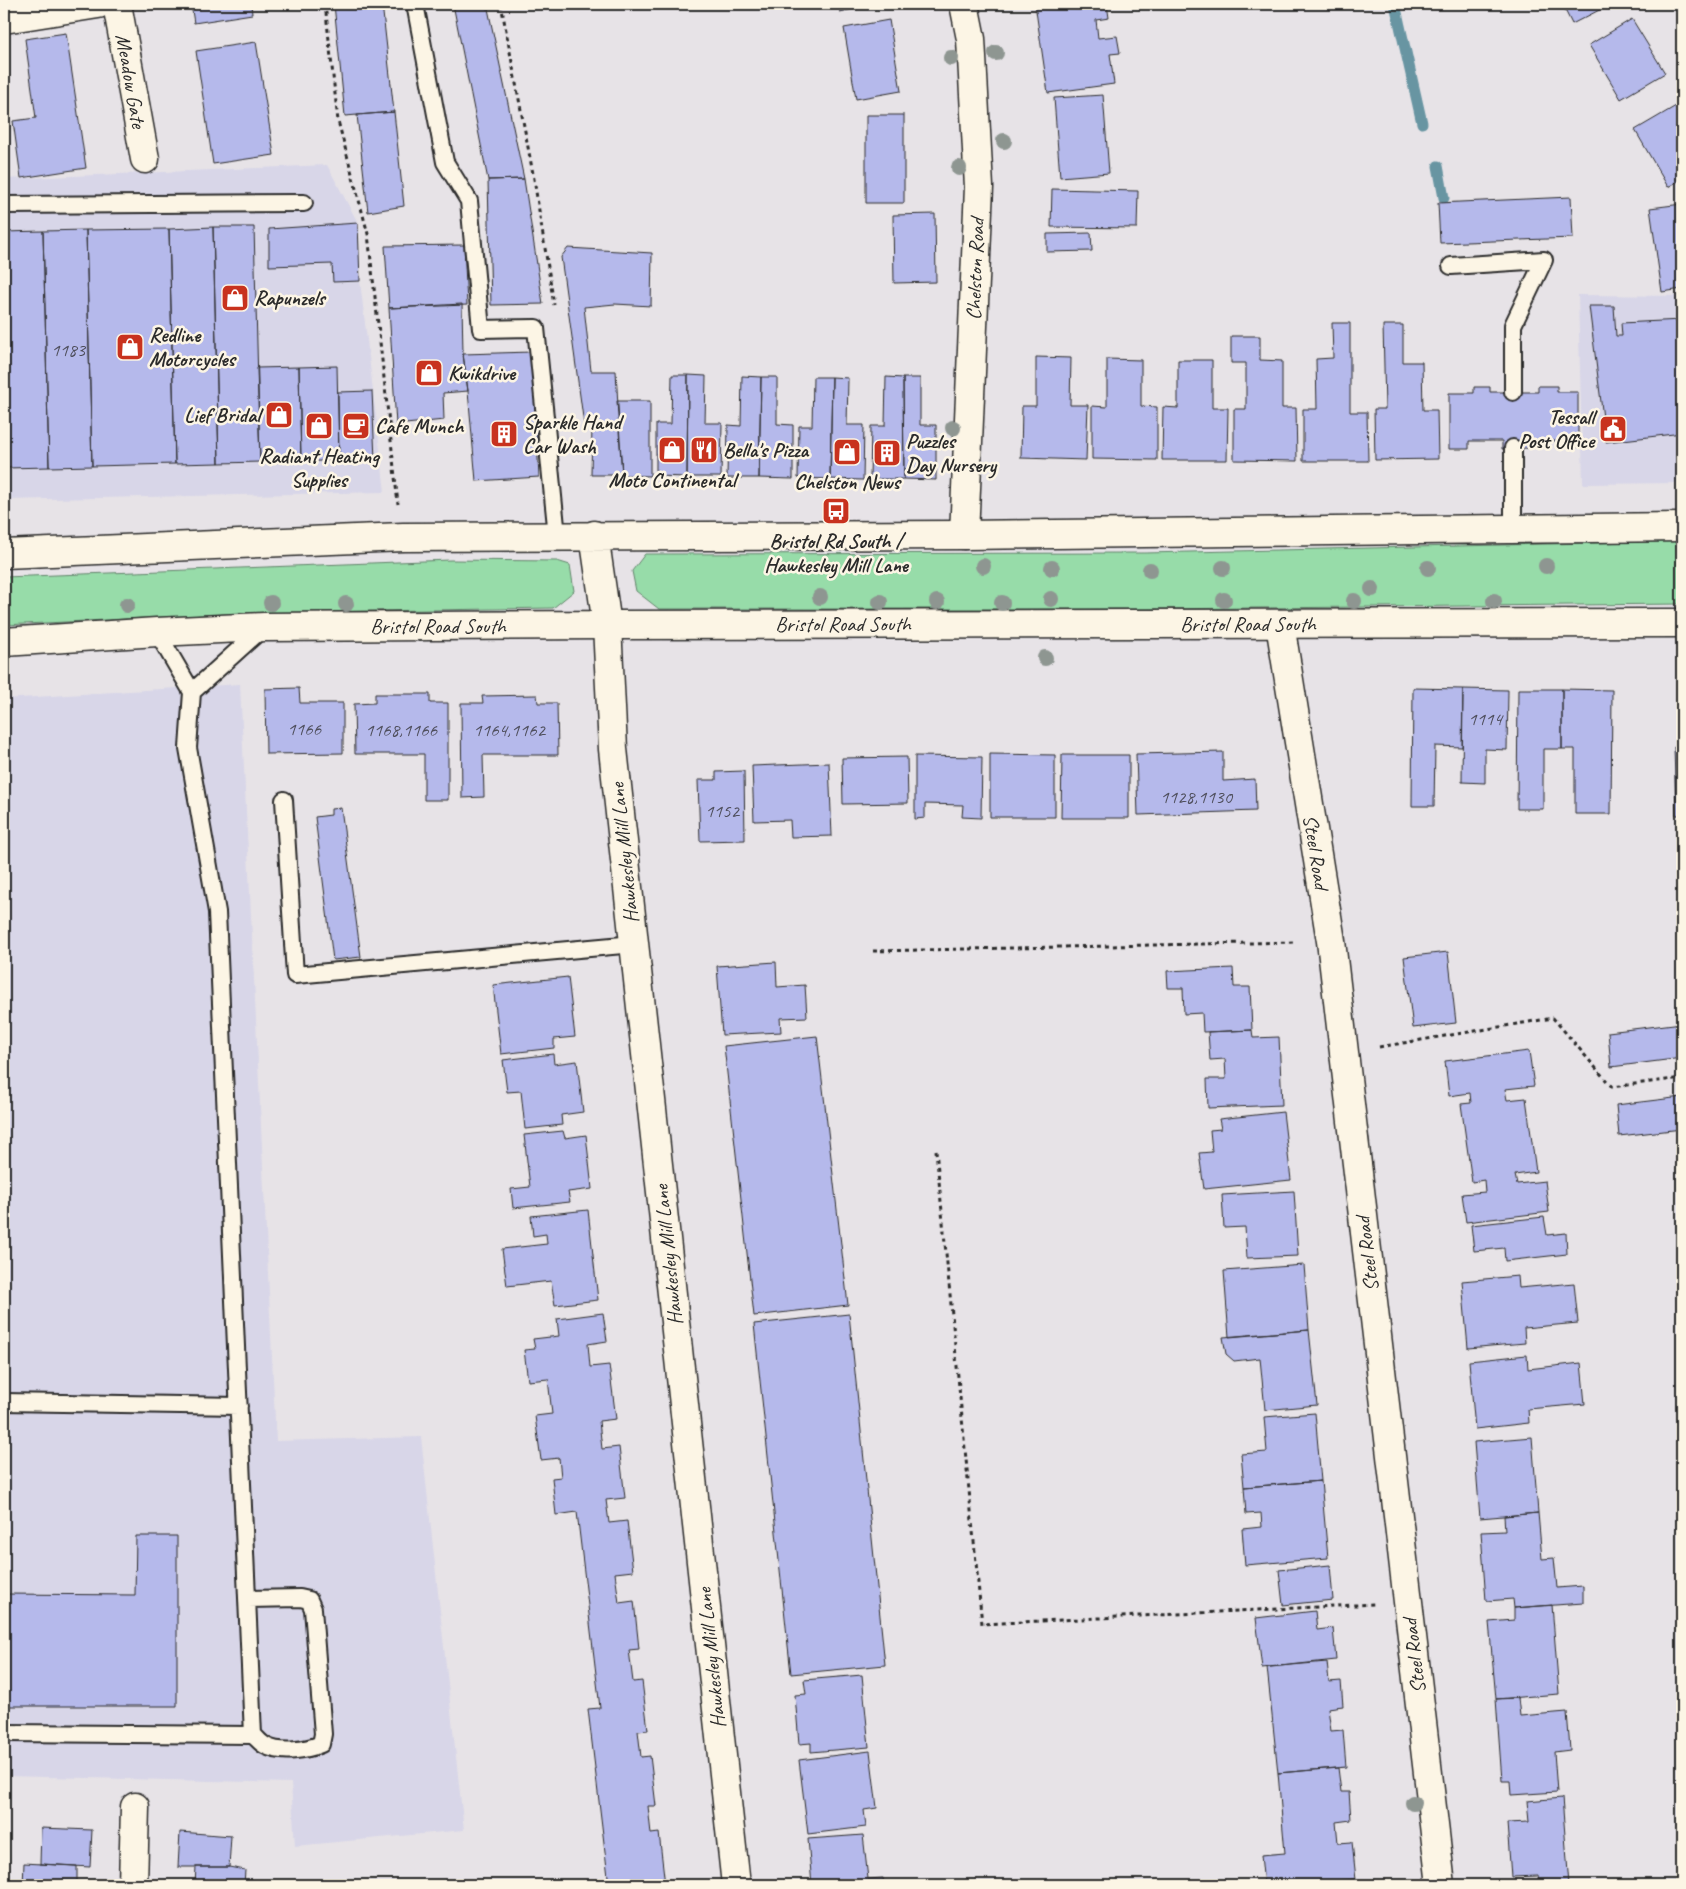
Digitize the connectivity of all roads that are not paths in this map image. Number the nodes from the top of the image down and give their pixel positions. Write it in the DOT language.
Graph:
graph roads {
  1 [pos="98,4"];
  2 [pos="117,4"];
  3 [pos="415,4"];
  4 [pos="964,4"];
  5 [pos="4,20"];
  6 [pos="144,159"];
  7 [pos="304,203"];
  8 [pos="4,206"];
  9 [pos="1451,266"];
  10 [pos="1513,392"];
  11 [pos="1513,448"];
  12 [pos="1682,527"];
  13 [pos="1513,529"];
  14 [pos="594,535"];
  15 [pos="964,535"];
  16 [pos="557,536"];
  17 [pos="4,554"];
  18 [pos="1682,623"];
  19 [pos="1280,624"];
  20 [pos="607,625"];
  21 [pos="264,627"];
  22 [pos="157,632"];
  23 [pos="4,642"];
  24 [pos="192,692"];
  25 [pos="284,800"];
  26 [pos="634,944"];
  27 [pos="4,1402"];
  28 [pos="239,1406"];
  29 [pos="248,1599"];
  30 [pos="4,1733"];
  31 [pos="253,1735"];
  32 [pos="135,1807"];
  33 [pos="133,1885"];
  34 [pos="736,1885"];
  35 [pos="1441,1885"];
  1 -- 5 [label="main road"];
  2 -- 6 [label="main road, Meadow Gate"];
  3 -- 16 [label="lane"];
  4 -- 15 [label="main road, Chelston Road"];
  7 -- 8 [label="lane"];
  9 -- 10 [label="lane"];
  11 -- 13 [label="lane"];
  12 -- 13 [label="main road"];
  13 -- 15 [label="main road"];
  14 -- 15 [label="main road"];
  14 -- 16 [label="main road"];
  14 -- 20 [label="main road, Hawkesley Mill Lane"];
  16 -- 17 [label="main road"];
  18 -- 19 [label="main road, Bristol Road South"];
  19 -- 20 [label="main road, Bristol Road South"];
  19 -- 35 [label="main road, Steel Road"];
  20 -- 21 [label="main road, Bristol Road South"];
  20 -- 26 [label="main road, Hawkesley Mill Lane"];
  21 -- 22 [label="main road, Bristol Road South"];
  21 -- 24 [label="lane"];
  22 -- 23 [label="main road, Bristol Road South"];
  22 -- 24 [label="lane"];
  24 -- 28 [label="lane"];
  25 -- 26 [label="lane"];
  26 -- 34 [label="main road, Hawkesley Mill Lane"];
  27 -- 28 [label="lane"];
  28 -- 29 [label="lane"];
  29 -- 31 [label="lane"];
  29 -- 31 [label="lane"];
  30 -- 31 [label="lane"];
  32 -- 33 [label="main road"];
}
